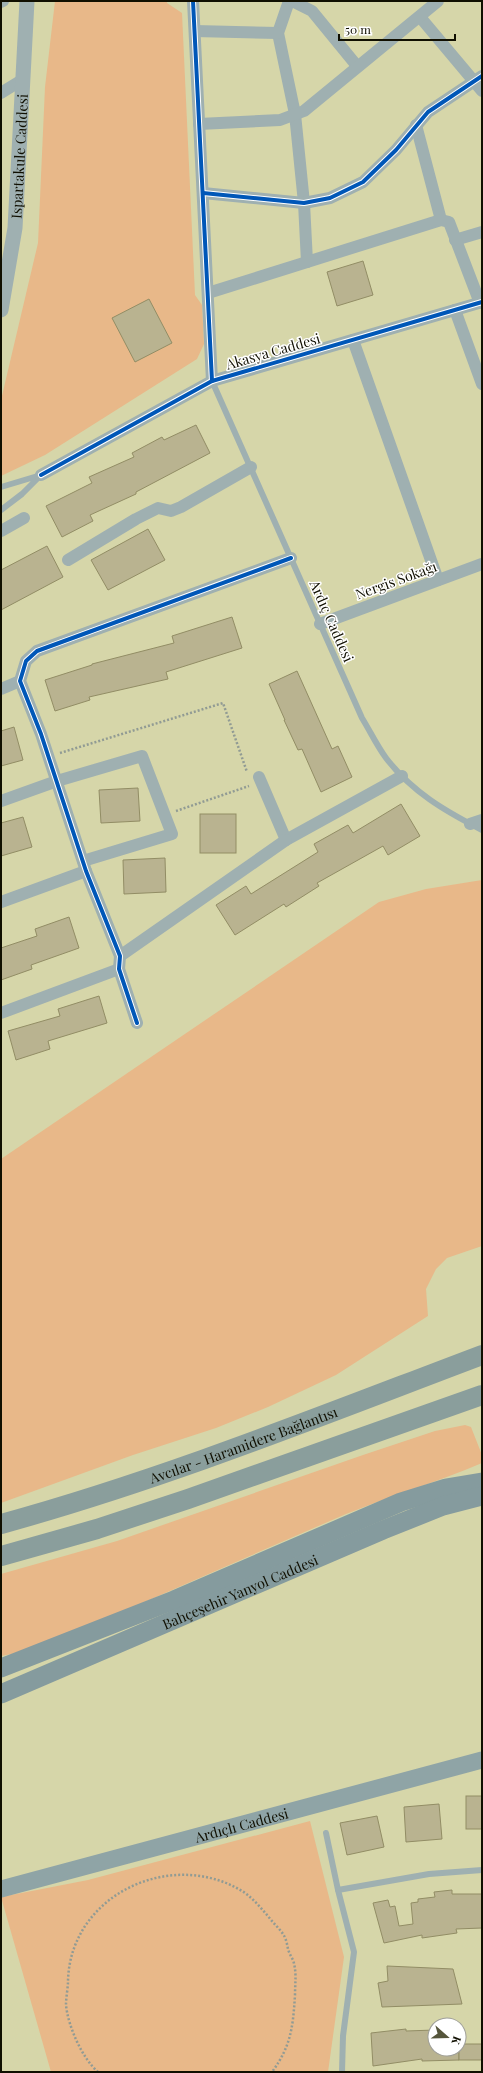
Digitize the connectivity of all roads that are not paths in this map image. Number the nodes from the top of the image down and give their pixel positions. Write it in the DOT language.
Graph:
graph roads {
  1 [pos="27,1"];
  2 [pos="193,1"];
  3 [pos="289,1"];
  4 [pos="292,1"];
  5 [pos="438,1"];
  6 [pos="420,17"];
  7 [pos="195,31"];
  8 [pos="278,33"];
  9 [pos="357,66"];
  10 [pos="22,80"];
  11 [pos="480,83"];
  12 [pos="1,93"];
  13 [pos="295,114"];
  14 [pos="199,124"];
  15 [pos="416,125"];
  16 [pos="203,193"];
  17 [pos="304,203"];
  18 [pos="441,220"];
  19 [pos="482,232"];
  20 [pos="455,240"];
  21 [pos="306,262"];
  22 [pos="208,293"];
  23 [pos="481,302"];
  24 [pos="1,307"];
  25 [pos="455,310"];
  26 [pos="353,340"];
  27 [pos="212,381"];
  28 [pos="482,384"];
  29 [pos="251,467"];
  30 [pos="41,475"];
  31 [pos="1,487"];
  32 [pos="1,510"];
  33 [pos="24,518"];
  34 [pos="1,531"];
  35 [pos="291,558"];
  36 [pos="68,560"];
  37 [pos="482,564"];
  38 [pos="438,580"];
  39 [pos="320,624"];
  40 [pos="20,681"];
  41 [pos="1,689"];
  42 [pos="402,776"];
  43 [pos="252,777"];
  44 [pos="57,781"];
  45 [pos="1,801"];
  46 [pos="482,820"];
  47 [pos="470,824"];
  48 [pos="482,830"];
  49 [pos="286,840"];
  50 [pos="85,866"];
  51 [pos="1,902"];
  52 [pos="120,956"];
  53 [pos="119,969"];
  54 [pos="1,1013"];
  55 [pos="137,1023"];
  56 [pos="482,1355"];
  57 [pos="482,1395"];
  58 [pos="482,1482"];
  59 [pos="482,1496"];
  60 [pos="1,1524"];
  61 [pos="1,1556"];
  62 [pos="1,1668"];
  63 [pos="1,1694"];
  64 [pos="482,1760"];
  65 [pos="326,1833"];
  66 [pos="482,1870"];
  67 [pos="1,1889"];
  68 [pos="338,1890"];
  69 [pos="342,2072"];
  1 -- 10 [label="street, Ispartakule Caddesi"];
  2 -- 7 [label="street"];
  3 -- 8 [label="street"];
  4 -- 9 [label="street"];
  5 -- 6 [label="street"];
  6 -- 9 [label="street"];
  6 -- 11 [label="street"];
  7 -- 8 [label="street"];
  7 -- 14 [label="street"];
  8 -- 13 [label="street"];
  9 -- 13 [label="street"];
  10 -- 12 [label="street"];
  10 -- 24 [label="street, Ispartakule Caddesi"];
  11 -- 15 [label="street"];
  13 -- 14 [label="street"];
  13 -- 17 [label="street"];
  14 -- 16 [label="street"];
  15 -- 17 [label="street"];
  15 -- 18 [label="street"];
  16 -- 17 [label="street"];
  16 -- 22 [label="street"];
  17 -- 21 [label="street"];
  18 -- 20 [label="street"];
  18 -- 21 [label="street"];
  19 -- 20 [label="street"];
  20 -- 23 [label="street"];
  21 -- 22 [label="street"];
  22 -- 27 [label="street"];
  23 -- 25 [label="street, Akasya Caddesi"];
  25 -- 26 [label="street, Akasya Caddesi"];
  25 -- 28 [label="street"];
  26 -- 27 [label="street, Akasya Caddesi"];
  26 -- 38 [label="street"];
  27 -- 29 [label="lane, Ardıç Caddesi"];
  27 -- 30 [label="street, Akasya Caddesi"];
  29 -- 35 [label="lane, Ardıç Caddesi"];
  29 -- 36 [label="street"];
  30 -- 31 [label="lane, Akasya Caddesi"];
  30 -- 32 [label="lane, Akasya Caddesi"];
  33 -- 34 [label="street"];
  35 -- 39 [label="lane, Ardıç Caddesi"];
  35 -- 40 [label="street"];
  37 -- 38 [label="street, Nergis Sokağı"];
  38 -- 39 [label="street, Nergis Sokağı"];
  39 -- 42 [label="lane, Ardıç Caddesi"];
  40 -- 41 [label="street"];
  40 -- 44 [label="street"];
  42 -- 47 [label="lane, Ardıç Caddesi"];
  42 -- 49 [label="street"];
  43 -- 49 [label="street"];
  44 -- 45 [label="street"];
  44 -- 50 [label="street"];
  44 -- 50 [label="street"];
  46 -- 47 [label="street"];
  47 -- 48 [label="lane, Ardıç Caddesi"];
  49 -- 52 [label="street"];
  50 -- 51 [label="street"];
  50 -- 52 [label="street"];
  52 -- 53 [label="street"];
  53 -- 54 [label="street"];
  53 -- 55 [label="street"];
  56 -- 60 [label="highway, Avcılar - Haramidere Bağlantısı"];
  57 -- 61 [label="highway"];
  58 -- 62 [label="main road, Bahçeşehir Yanyol Caddesi"];
  59 -- 63 [label="main road, Bahçeşehir Yanyol Caddesi"];
  64 -- 67 [label="main road, Ardıçlı Caddesi"];
  65 -- 68 [label="lane"];
  66 -- 68 [label="lane"];
  68 -- 69 [label="lane"];
}
